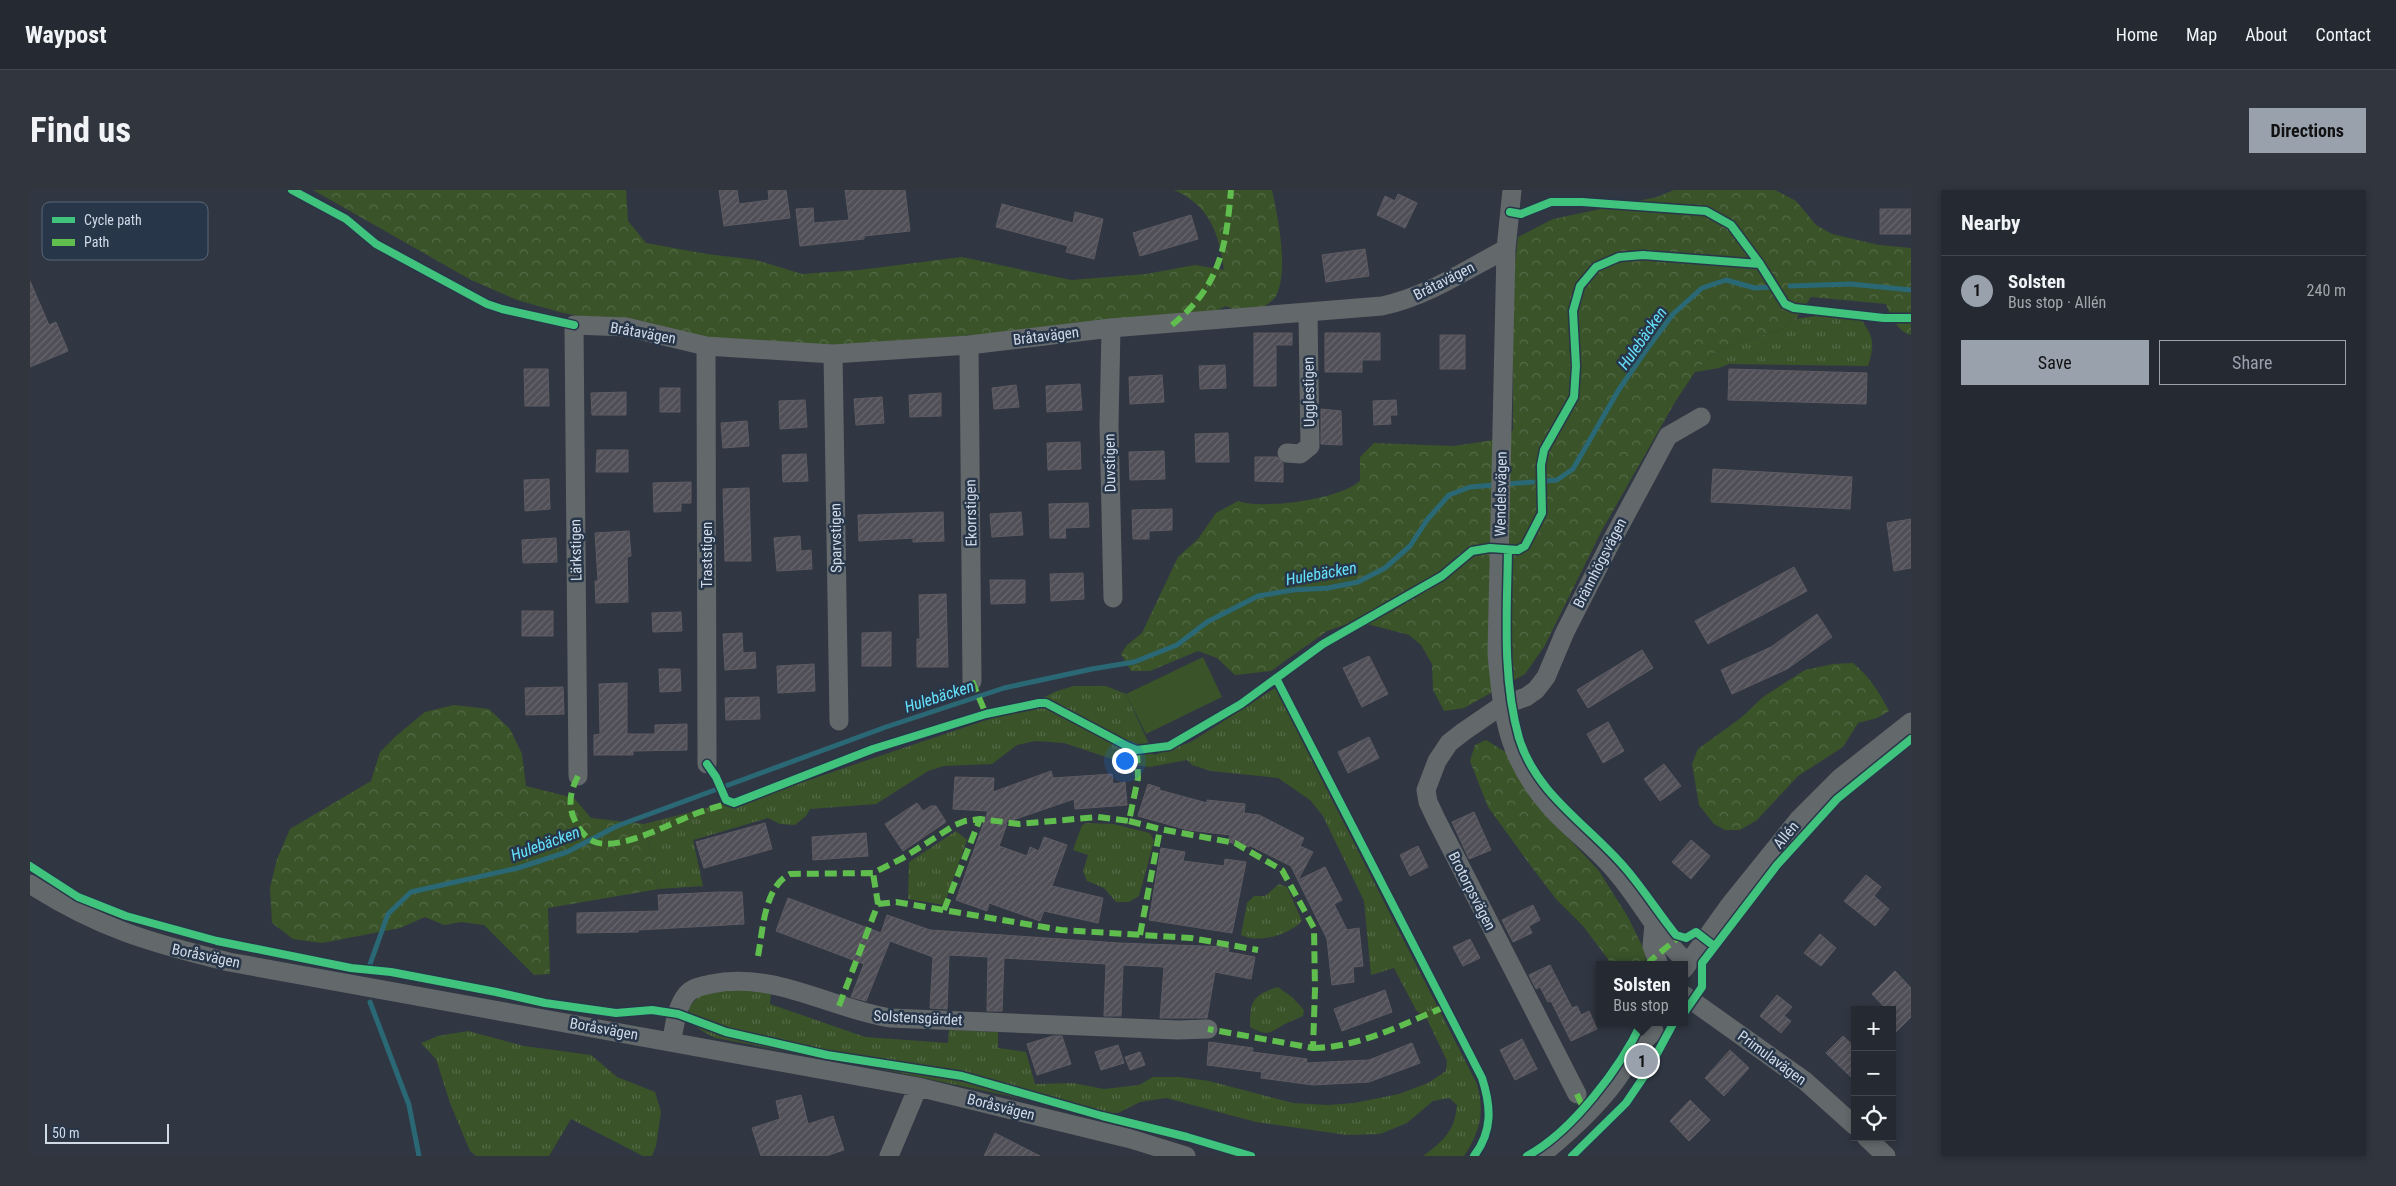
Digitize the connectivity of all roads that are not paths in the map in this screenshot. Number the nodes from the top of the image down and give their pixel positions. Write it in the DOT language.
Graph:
graph roads {
  1 [pos="1512,190"];
  2 [pos="1506,248"];
  3 [pos="1308,314"];
  4 [pos="574,325"];
  5 [pos="1111,328"];
  6 [pos="969,345"];
  7 [pos="706,346"];
  8 [pos="833,354"];
  9 [pos="1701,417"];
  10 [pos="1287,453"];
  11 [pos="1113,598"];
  12 [pos="972,681"];
  13 [pos="1502,706"];
  14 [pos="839,721"];
  15 [pos="1911,722"];
  16 [pos="706,764"];
  17 [pos="578,776"];
  18 [pos="30,884"];
  19 [pos="1654,924"];
  20 [pos="1657,961"];
  21 [pos="1682,961"];
  22 [pos="1688,963"];
  23 [pos="1688,998"];
  24 [pos="1655,1026"];
  25 [pos="1208,1029"];
  26 [pos="672,1041"];
  27 [pos="918,1087"];
  28 [pos="1577,1094"];
  29 [pos="1851,1122"];
  30 [pos="1870,1141"];
  31 [pos="889,1156"];
  32 [pos="1186,1156"];
  33 [pos="1540,1156"];
  34 [pos="1560,1156"];
  35 [pos="1886,1156"];
  1 -- 2 [label="street, Wendelsvägen"];
  2 -- 3 [label="street, Bråtavägen"];
  2 -- 13 [label="street, Wendelsvägen"];
  3 -- 5 [label="street, Bråtavägen"];
  3 -- 10 [label="street, Ugglestigen"];
  4 -- 7 [label="street, Bråtavägen"];
  4 -- 17 [label="street, Lärkstigen"];
  5 -- 6 [label="street, Bråtavägen"];
  5 -- 11 [label="street, Duvstigen"];
  6 -- 8 [label="street, Bråtavägen"];
  6 -- 12 [label="street, Ekorrstigen"];
  7 -- 8 [label="street, Bråtavägen"];
  7 -- 16 [label="street, Traststigen"];
  8 -- 14 [label="street, Sparvstigen"];
  9 -- 13 [label="street, Brännhögsvägen"];
  13 -- 19 [label="street, Wendelsvägen"];
  13 -- 28 [label="street, Brotorpsvägen"];
  15 -- 22 [label="street, Allén"];
  18 -- 26 [label="street, Boråsvägen"];
  19 -- 20 [label="street"];
  19 -- 21 [label="street, Wendelsvägen"];
  23 -- 29 [label="street, Primulavägen"];
  24 -- 33 [label="street"];
  24 -- 34 [label="street"];
  25 -- 26 [label="street, Solstensgärdet"];
  26 -- 27 [label="street, Boråsvägen"];
  27 -- 31 [label="street"];
  27 -- 32 [label="street, Boråsvägen"];
  30 -- 35 [label="street"];
}
